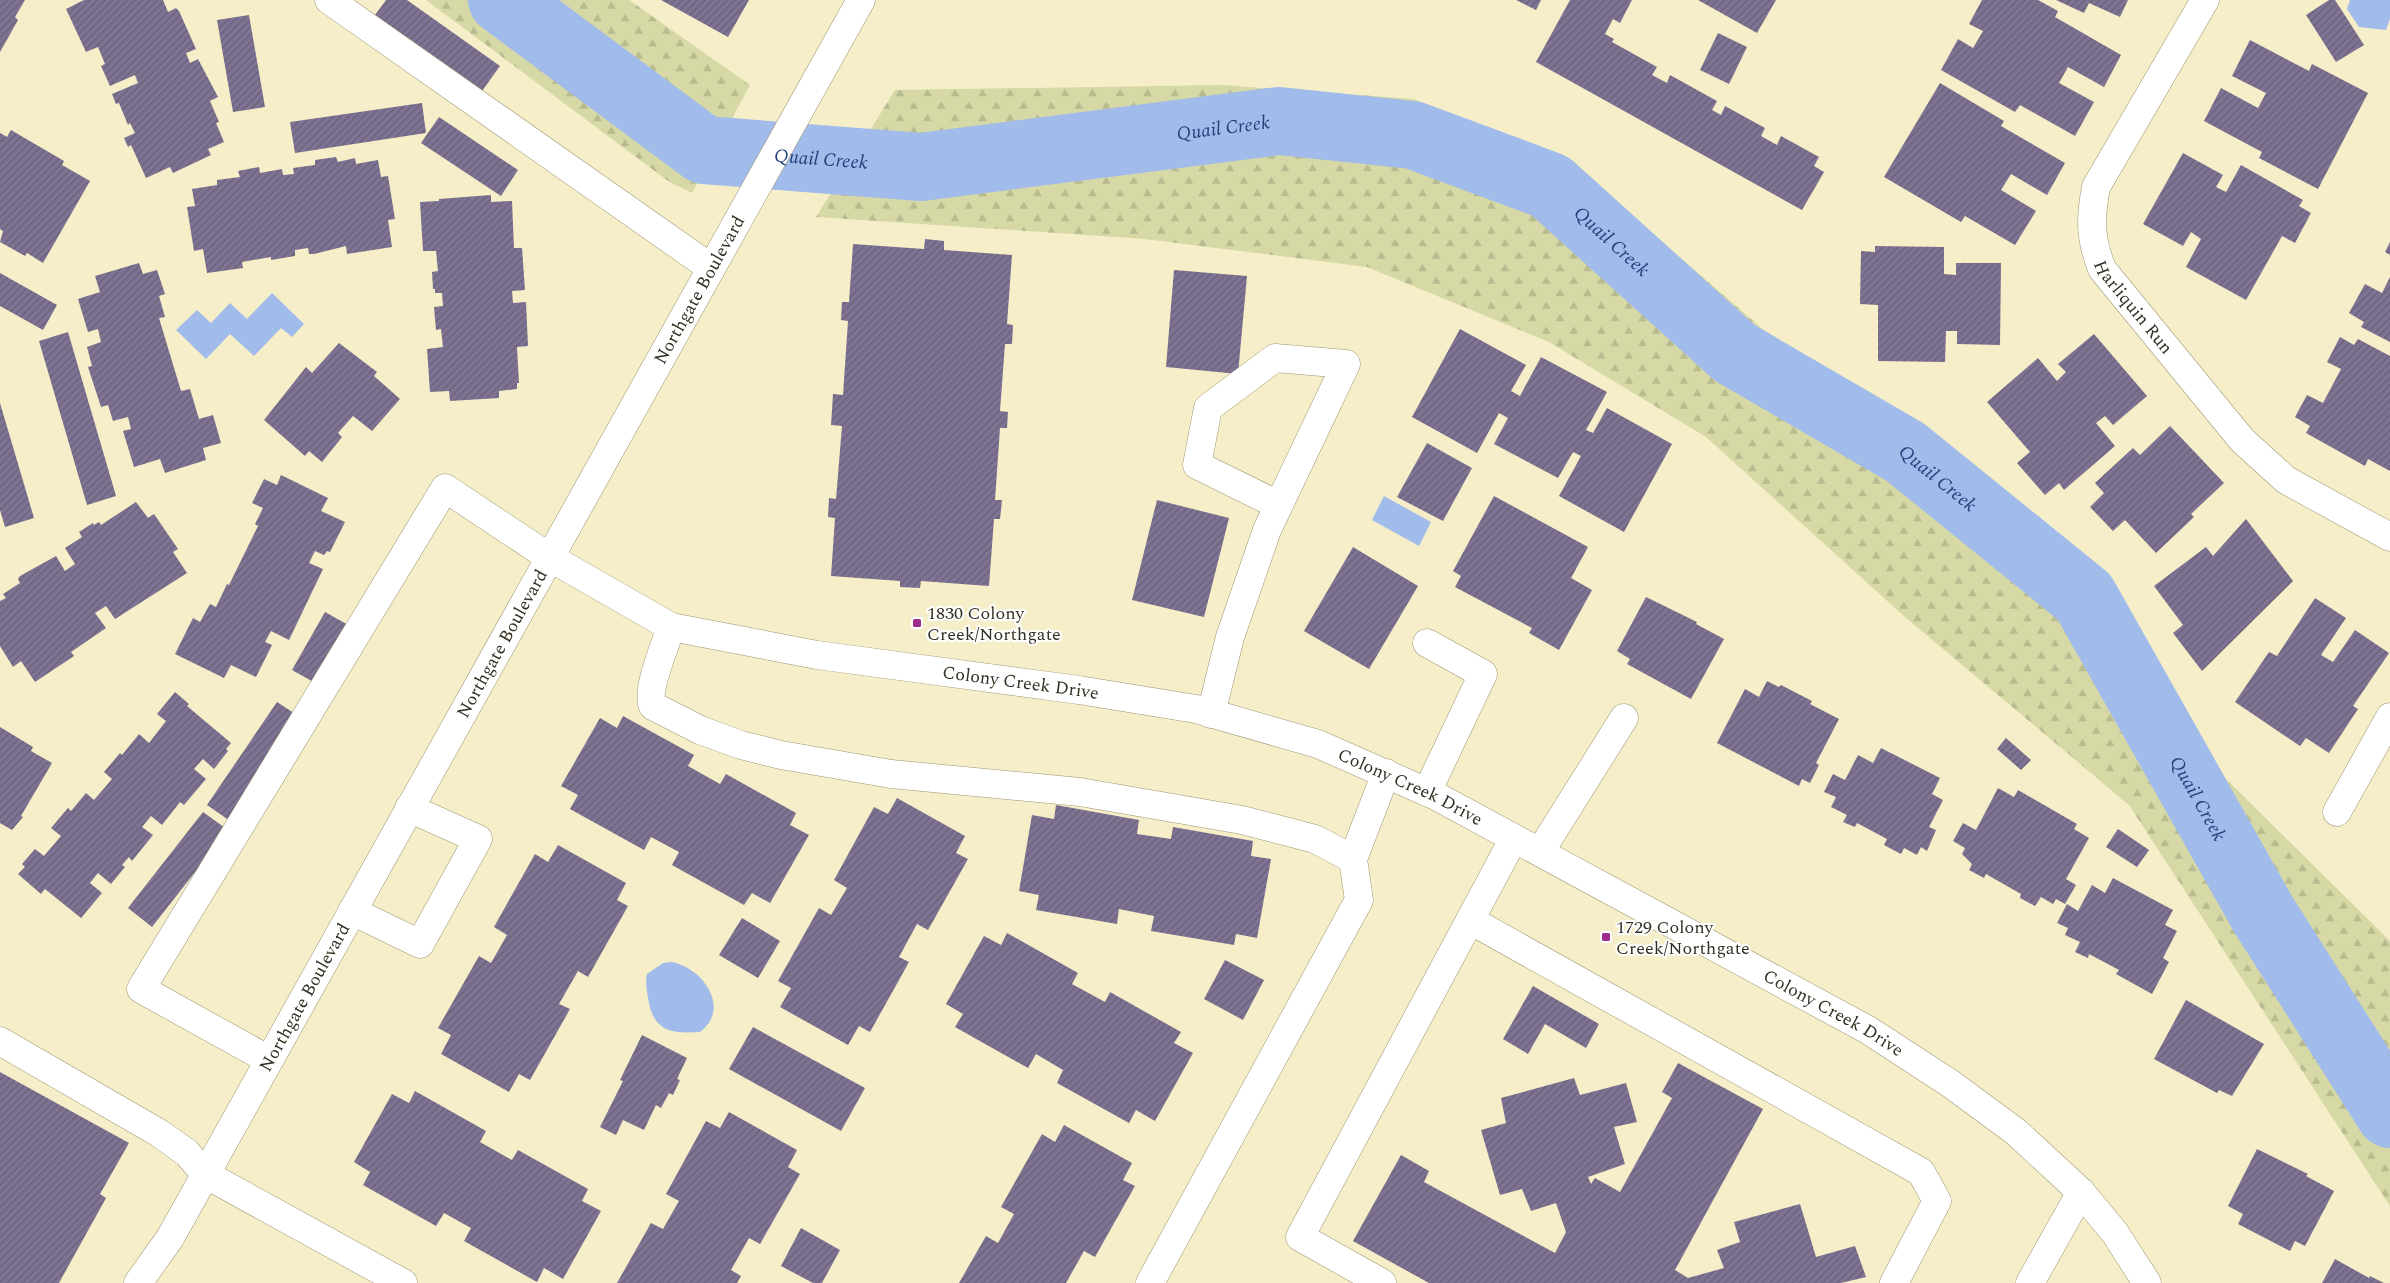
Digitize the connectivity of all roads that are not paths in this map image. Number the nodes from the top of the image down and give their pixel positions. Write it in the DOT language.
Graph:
graph roads {
  1 [pos="329,0"];
  2 [pos="861,0"];
  3 [pos="2205,0"];
  4 [pos="711,268"];
  5 [pos="1278,505"];
  6 [pos="2390,537"];
  7 [pos="549,557"];
  8 [pos="671,626"];
  9 [pos="1427,644"];
  10 [pos="1211,714"];
  11 [pos="2390,717"];
  12 [pos="1624,718"];
  13 [pos="1386,773"];
  14 [pos="1427,792"];
  15 [pos="409,808"];
  16 [pos="2338,812"];
  17 [pos="1514,838"];
  18 [pos="1540,852"];
  19 [pos="1353,859"];
  20 [pos="352,911"];
  21 [pos="1470,920"];
  22 [pos="0,1040"];
  23 [pos="269,1060"];
  24 [pos="205,1174"];
  25 [pos="2081,1192"];
  26 [pos="138,1283"];
  27 [pos="403,1283"];
  28 [pos="1150,1283"];
  29 [pos="1382,1283"];
  30 [pos="1894,1283"];
  31 [pos="2030,1283"];
  32 [pos="2147,1283"];
  1 -- 4 [label="street"];
  2 -- 4 [label="street, Northgate Boulevard"];
  3 -- 6 [label="street, Harliquin Run"];
  4 -- 7 [label="street, Northgate Boulevard"];
  5 -- 5 [label="street"];
  5 -- 10 [label="street"];
  7 -- 8 [label="street, Colony Creek Drive"];
  7 -- 15 [label="street, Northgate Boulevard"];
  7 -- 23 [label="street, Colony Creek Drive"];
  8 -- 10 [label="street, Colony Creek Drive"];
  8 -- 19 [label="street"];
  9 -- 14 [label="street"];
  10 -- 13 [label="street, Colony Creek Drive"];
  11 -- 16 [label="street"];
  12 -- 18 [label="street"];
  13 -- 14 [label="street, Colony Creek Drive"];
  13 -- 19 [label="street"];
  14 -- 17 [label="street, Colony Creek Drive"];
  15 -- 20 [label="street, Northgate Boulevard"];
  15 -- 20 [label="street"];
  17 -- 18 [label="street, Colony Creek Drive"];
  17 -- 21 [label="street"];
  18 -- 25 [label="street, Colony Creek Drive"];
  19 -- 28 [label="street"];
  20 -- 23 [label="street, Northgate Boulevard"];
  21 -- 29 [label="street"];
  21 -- 30 [label="street"];
  22 -- 24 [label="street"];
  23 -- 24 [label="street, Northgate Boulevard"];
  24 -- 26 [label="street, Northgate Boulevard"];
  24 -- 27 [label="street"];
  25 -- 31 [label="street"];
  25 -- 32 [label="street, Colony Creek Drive"];
}
